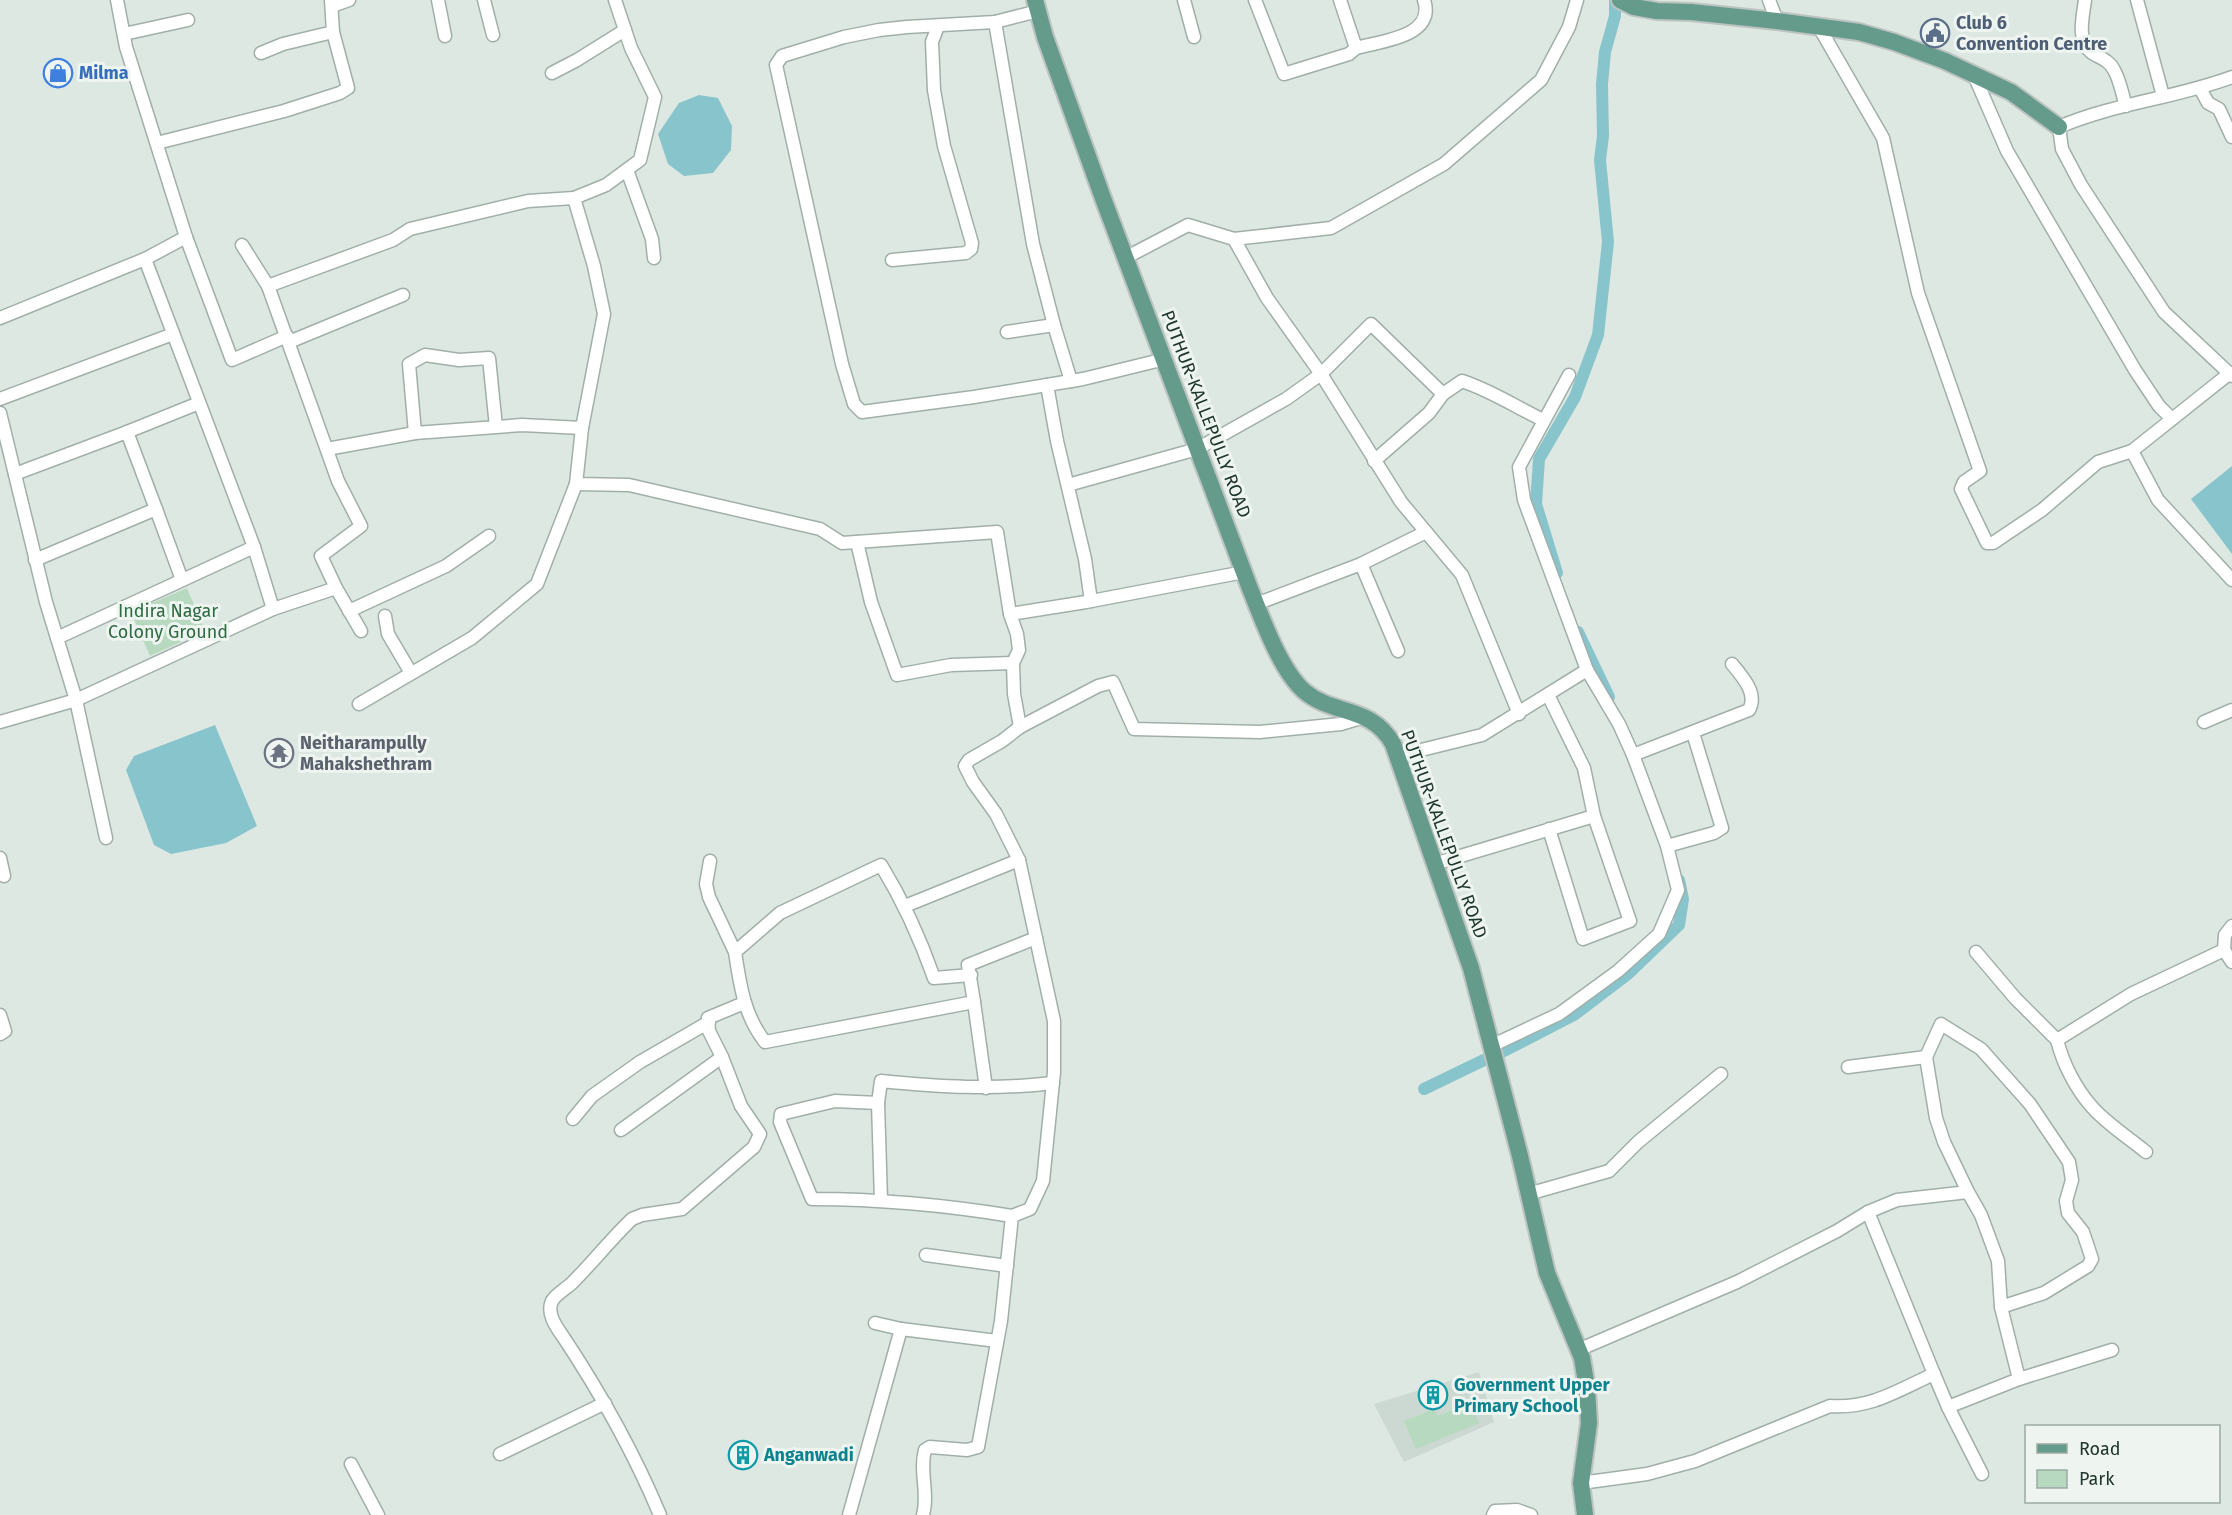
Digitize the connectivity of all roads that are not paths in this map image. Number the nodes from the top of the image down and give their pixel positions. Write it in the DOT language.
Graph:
graph roads {
  1 [pos="117,0"];
  2 [pos="349,0"];
  3 [pos="438,0"];
  4 [pos="484,0"];
  5 [pos="615,0"];
  6 [pos="1184,0"];
  7 [pos="1255,0"];
  8 [pos="1340,0"];
  9 [pos="1424,0"];
  10 [pos="1577,0"];
  11 [pos="1769,0"];
  12 [pos="2085,0"];
  13 [pos="2137,0"];
  14 [pos="332,3"];
  15 [pos="1633,4"];
  16 [pos="1036,6"];
  17 [pos="188,20"];
  18 [pos="1776,21"];
  19 [pos="995,22"];
  20 [pos="938,26"];
  21 [pos="1819,27"];
  22 [pos="625,30"];
  23 [pos="333,32"];
  24 [pos="124,34"];
  25 [pos="493,35"];
  26 [pos="445,36"];
  27 [pos="1194,37"];
  28 [pos="1356,48"];
  29 [pos="261,53"];
  30 [pos="552,72"];
  31 [pos="1974,75"];
  32 [pos="2232,76"];
  33 [pos="2200,88"];
  34 [pos="2163,96"];
  35 [pos="2126,106"];
  36 [pos="2059,127"];
  37 [pos="2232,137"];
  38 [pos="157,143"];
  39 [pos="627,170"];
  40 [pos="574,198"];
  41 [pos="186,237"];
  42 [pos="1234,239"];
  43 [pos="242,245"];
  44 [pos="654,258"];
  45 [pos="1125,258"];
  46 [pos="145,259"];
  47 [pos="892,260"];
  48 [pos="268,286"];
  49 [pos="403,295"];
  50 [pos="0,318"];
  51 [pos="1054,325"];
  52 [pos="1006,332"];
  53 [pos="174,334"];
  54 [pos="288,339"];
  55 [pos="1165,359"];
  56 [pos="1321,374"];
  57 [pos="1569,375"];
  58 [pos="2231,375"];
  59 [pos="1071,381"];
  60 [pos="1047,385"];
  61 [pos="1443,394"];
  62 [pos="0,399"];
  63 [pos="199,403"];
  64 [pos="0,413"];
  65 [pos="2172,419"];
  66 [pos="1543,420"];
  67 [pos="496,427"];
  68 [pos="582,428"];
  69 [pos="127,432"];
  70 [pos="415,433"];
  71 [pos="327,449"];
  72 [pos="1197,449"];
  73 [pos="2132,451"];
  74 [pos="1374,461"];
  75 [pos="15,474"];
  76 [pos="576,484"];
  77 [pos="1068,485"];
  78 [pos="156,509"];
  79 [pos="1426,532"];
  80 [pos="489,536"];
  81 [pos="857,543"];
  82 [pos="254,547"];
  83 [pos="35,560"];
  84 [pos="1361,564"];
  85 [pos="1244,572"];
  86 [pos="182,580"];
  87 [pos="2232,580"];
  88 [pos="336,588"];
  89 [pos="1091,601"];
  90 [pos="1256,604"];
  91 [pos="273,609"];
  92 [pos="349,611"];
  93 [pos="1010,614"];
  94 [pos="385,616"];
  95 [pos="361,631"];
  96 [pos="57,638"];
  97 [pos="1398,651"];
  98 [pos="1013,663"];
  99 [pos="1732,664"];
  100 [pos="1587,670"];
  101 [pos="411,673"];
  102 [pos="1548,695"];
  103 [pos="76,700"];
  104 [pos="359,704"];
  105 [pos="2232,710"];
  106 [pos="1519,714"];
  107 [pos="1364,717"];
  108 [pos="0,722"];
  109 [pos="2204,722"];
  110 [pos="1020,727"];
  111 [pos="1693,733"];
  112 [pos="1633,755"];
  113 [pos="1397,756"];
  114 [pos="1594,816"];
  115 [pos="1549,829"];
  116 [pos="106,838"];
  117 [pos="1667,846"];
  118 [pos="0,858"];
  119 [pos="1019,860"];
  120 [pos="710,861"];
  121 [pos="1434,864"];
  122 [pos="4,876"];
  123 [pos="905,906"];
  124 [pos="2232,926"];
  125 [pos="1036,938"];
  126 [pos="2224,950"];
  127 [pos="735,952"];
  128 [pos="1976,952"];
  129 [pos="2232,962"];
  130 [pos="970,975"];
  131 [pos="974,1002"];
  132 [pos="744,1003"];
  133 [pos="0,1015"];
  134 [pos="709,1022"];
  135 [pos="0,1034"];
  136 [pos="2057,1040"];
  137 [pos="1491,1046"];
  138 [pos="722,1057"];
  139 [pos="1926,1057"];
  140 [pos="1848,1067"];
  141 [pos="1721,1074"];
  142 [pos="1053,1083"];
  143 [pos="986,1088"];
  144 [pos="878,1103"];
  145 [pos="573,1119"];
  146 [pos="621,1130"];
  147 [pos="2146,1152"];
  148 [pos="1968,1192"];
  149 [pos="1528,1194"];
  150 [pos="881,1200"];
  151 [pos="1868,1212"];
  152 [pos="1012,1216"];
  153 [pos="926,1254"];
  154 [pos="1006,1266"];
  155 [pos="2001,1307"];
  156 [pos="875,1323"];
  157 [pos="902,1329"];
  158 [pos="997,1341"];
  159 [pos="1578,1350"];
  160 [pos="2112,1350"];
  161 [pos="1934,1374"];
  162 [pos="2019,1379"];
  163 [pos="605,1403"];
  164 [pos="1948,1407"];
  165 [pos="500,1454"];
  166 [pos="351,1464"];
  167 [pos="1982,1473"];
  168 [pos="1581,1483"];
  169 [pos="1582,1514"];
  170 [pos="378,1515"];
  171 [pos="660,1515"];
  172 [pos="849,1515"];
  173 [pos="924,1515"];
  174 [pos="1493,1515"];
  175 [pos="1531,1515"];
  1 -- 24 [label="street"];
  2 -- 14 [label="street"];
  3 -- 26 [label="street"];
  4 -- 25 [label="street"];
  5 -- 22 [label="street"];
  6 -- 27 [label="street"];
  7 -- 28 [label="street"];
  8 -- 28 [label="street"];
  9 -- 28 [label="street"];
  10 -- 42 [label="street"];
  11 -- 18 [label="street"];
  12 -- 35 [label="street"];
  13 -- 34 [label="street"];
  14 -- 23 [label="street"];
  15 -- 18 [label="main road"];
  16 -- 19 [label="street"];
  16 -- 45 [label="main road, PUTHUR-KALLEPULLY ROAD"];
  17 -- 24 [label="street"];
  18 -- 21 [label="main road"];
  19 -- 20 [label="street"];
  19 -- 51 [label="street"];
  20 -- 47 [label="street"];
  20 -- 60 [label="street"];
  21 -- 31 [label="main road"];
  21 -- 73 [label="street"];
  22 -- 30 [label="street"];
  22 -- 39 [label="street"];
  23 -- 29 [label="street"];
  23 -- 38 [label="street"];
  24 -- 38 [label="street"];
  31 -- 36 [label="main road"];
  31 -- 65 [label="street"];
  32 -- 33 [label="street"];
  33 -- 34 [label="street"];
  33 -- 37 [label="street"];
  34 -- 35 [label="street"];
  35 -- 36 [label="street"];
  36 -- 58 [label="street"];
  38 -- 41 [label="street"];
  39 -- 40 [label="street"];
  39 -- 44 [label="street"];
  40 -- 48 [label="street"];
  40 -- 68 [label="street"];
  41 -- 46 [label="street"];
  41 -- 54 [label="street"];
  42 -- 45 [label="street"];
  42 -- 56 [label="street"];
  43 -- 48 [label="street"];
  45 -- 55 [label="main road, PUTHUR-KALLEPULLY ROAD"];
  46 -- 50 [label="street"];
  46 -- 53 [label="street"];
  48 -- 54 [label="street"];
  49 -- 54 [label="street"];
  51 -- 52 [label="street"];
  51 -- 59 [label="street"];
  53 -- 62 [label="street"];
  53 -- 63 [label="street"];
  54 -- 71 [label="street"];
  55 -- 59 [label="street"];
  55 -- 72 [label="main road, PUTHUR-KALLEPULLY ROAD"];
  56 -- 61 [label="street"];
  56 -- 72 [label="street"];
  56 -- 74 [label="street"];
  57 -- 66 [label="street"];
  58 -- 65 [label="street"];
  59 -- 60 [label="street"];
  60 -- 77 [label="street"];
  61 -- 66 [label="street"];
  61 -- 74 [label="street"];
  63 -- 69 [label="street"];
  63 -- 82 [label="street"];
  64 -- 75 [label="street"];
  65 -- 73 [label="street"];
  66 -- 100 [label="street"];
  67 -- 68 [label="street"];
  67 -- 70 [label="street"];
  67 -- 70 [label="street"];
  68 -- 76 [label="street"];
  69 -- 75 [label="street"];
  69 -- 78 [label="street"];
  70 -- 71 [label="street"];
  71 -- 88 [label="street"];
  72 -- 77 [label="street"];
  72 -- 85 [label="main road, PUTHUR-KALLEPULLY ROAD"];
  73 -- 87 [label="street"];
  74 -- 79 [label="street"];
  75 -- 83 [label="street"];
  76 -- 81 [label="street"];
  76 -- 101 [label="street"];
  77 -- 89 [label="street"];
  78 -- 83 [label="street"];
  78 -- 86 [label="street"];
  79 -- 84 [label="street"];
  79 -- 106 [label="street"];
  80 -- 92 [label="street"];
  81 -- 93 [label="street"];
  81 -- 98 [label="street"];
  82 -- 86 [label="street"];
  82 -- 91 [label="street"];
  83 -- 96 [label="street"];
  84 -- 90 [label="street"];
  84 -- 97 [label="street"];
  85 -- 89 [label="street"];
  85 -- 90 [label="main road, PUTHUR-KALLEPULLY ROAD"];
  86 -- 96 [label="street"];
  88 -- 91 [label="street"];
  88 -- 92 [label="street"];
  89 -- 93 [label="street"];
  90 -- 107 [label="main road, PUTHUR-KALLEPULLY ROAD"];
  91 -- 103 [label="street"];
  92 -- 95 [label="street"];
  93 -- 98 [label="street"];
  94 -- 101 [label="street"];
  96 -- 103 [label="street"];
  98 -- 110 [label="street"];
  99 -- 111 [label="street"];
  100 -- 102 [label="street"];
  100 -- 112 [label="street"];
  101 -- 104 [label="street"];
  102 -- 106 [label="street"];
  102 -- 114 [label="street"];
  103 -- 108 [label="street"];
  103 -- 116 [label="street"];
  105 -- 109 [label="street"];
  106 -- 113 [label="street"];
  107 -- 110 [label="street"];
  107 -- 113 [label="main road, PUTHUR-KALLEPULLY ROAD"];
  110 -- 119 [label="street"];
  111 -- 112 [label="street"];
  111 -- 117 [label="street"];
  112 -- 117 [label="street"];
  113 -- 121 [label="main road, PUTHUR-KALLEPULLY ROAD"];
  114 -- 115 [label="street"];
  114 -- 115 [label="street"];
  115 -- 121 [label="street"];
  117 -- 137 [label="street"];
  118 -- 122 [label="street"];
  119 -- 123 [label="street"];
  119 -- 125 [label="street"];
  120 -- 127 [label="street"];
  121 -- 137 [label="main road, PUTHUR-KALLEPULLY ROAD"];
  123 -- 127 [label="street"];
  123 -- 130 [label="street"];
  124 -- 126 [label="street"];
  125 -- 130 [label="street"];
  125 -- 142 [label="street"];
  126 -- 129 [label="street"];
  126 -- 136 [label="street"];
  127 -- 132 [label="street"];
  128 -- 136 [label="street"];
  130 -- 131 [label="street"];
  131 -- 132 [label="street"];
  131 -- 143 [label="street"];
  132 -- 134 [label="street"];
  133 -- 135 [label="street"];
  134 -- 138 [label="street"];
  134 -- 145 [label="street"];
  136 -- 147 [label="street"];
  137 -- 149 [label="main road, PUTHUR-KALLEPULLY ROAD"];
  138 -- 146 [label="street"];
  138 -- 163 [label="street"];
  139 -- 140 [label="street"];
  139 -- 148 [label="street"];
  139 -- 155 [label="street"];
  141 -- 149 [label="street"];
  142 -- 143 [label="street"];
  142 -- 152 [label="street"];
  143 -- 144 [label="street"];
  144 -- 150 [label="street"];
  144 -- 150 [label="street"];
  148 -- 151 [label="street"];
  148 -- 155 [label="street"];
  149 -- 159 [label="main road, PUTHUR-KALLEPULLY ROAD"];
  150 -- 152 [label="street"];
  151 -- 159 [label="street"];
  151 -- 161 [label="street"];
  152 -- 154 [label="street"];
  153 -- 154 [label="street"];
  154 -- 158 [label="street"];
  155 -- 162 [label="street"];
  156 -- 157 [label="street"];
  157 -- 158 [label="street"];
  157 -- 172 [label="street"];
  158 -- 173 [label="street"];
  159 -- 168 [label="main road, PUTHUR-KALLEPULLY ROAD"];
  160 -- 162 [label="street"];
  161 -- 164 [label="street"];
  161 -- 168 [label="street"];
  162 -- 164 [label="street"];
  163 -- 165 [label="street"];
  163 -- 171 [label="street"];
  164 -- 167 [label="street"];
  166 -- 170 [label="street"];
  168 -- 169 [label="main road, PUTHUR-KALLEPULLY ROAD"];
  174 -- 175 [label="street"];
}
